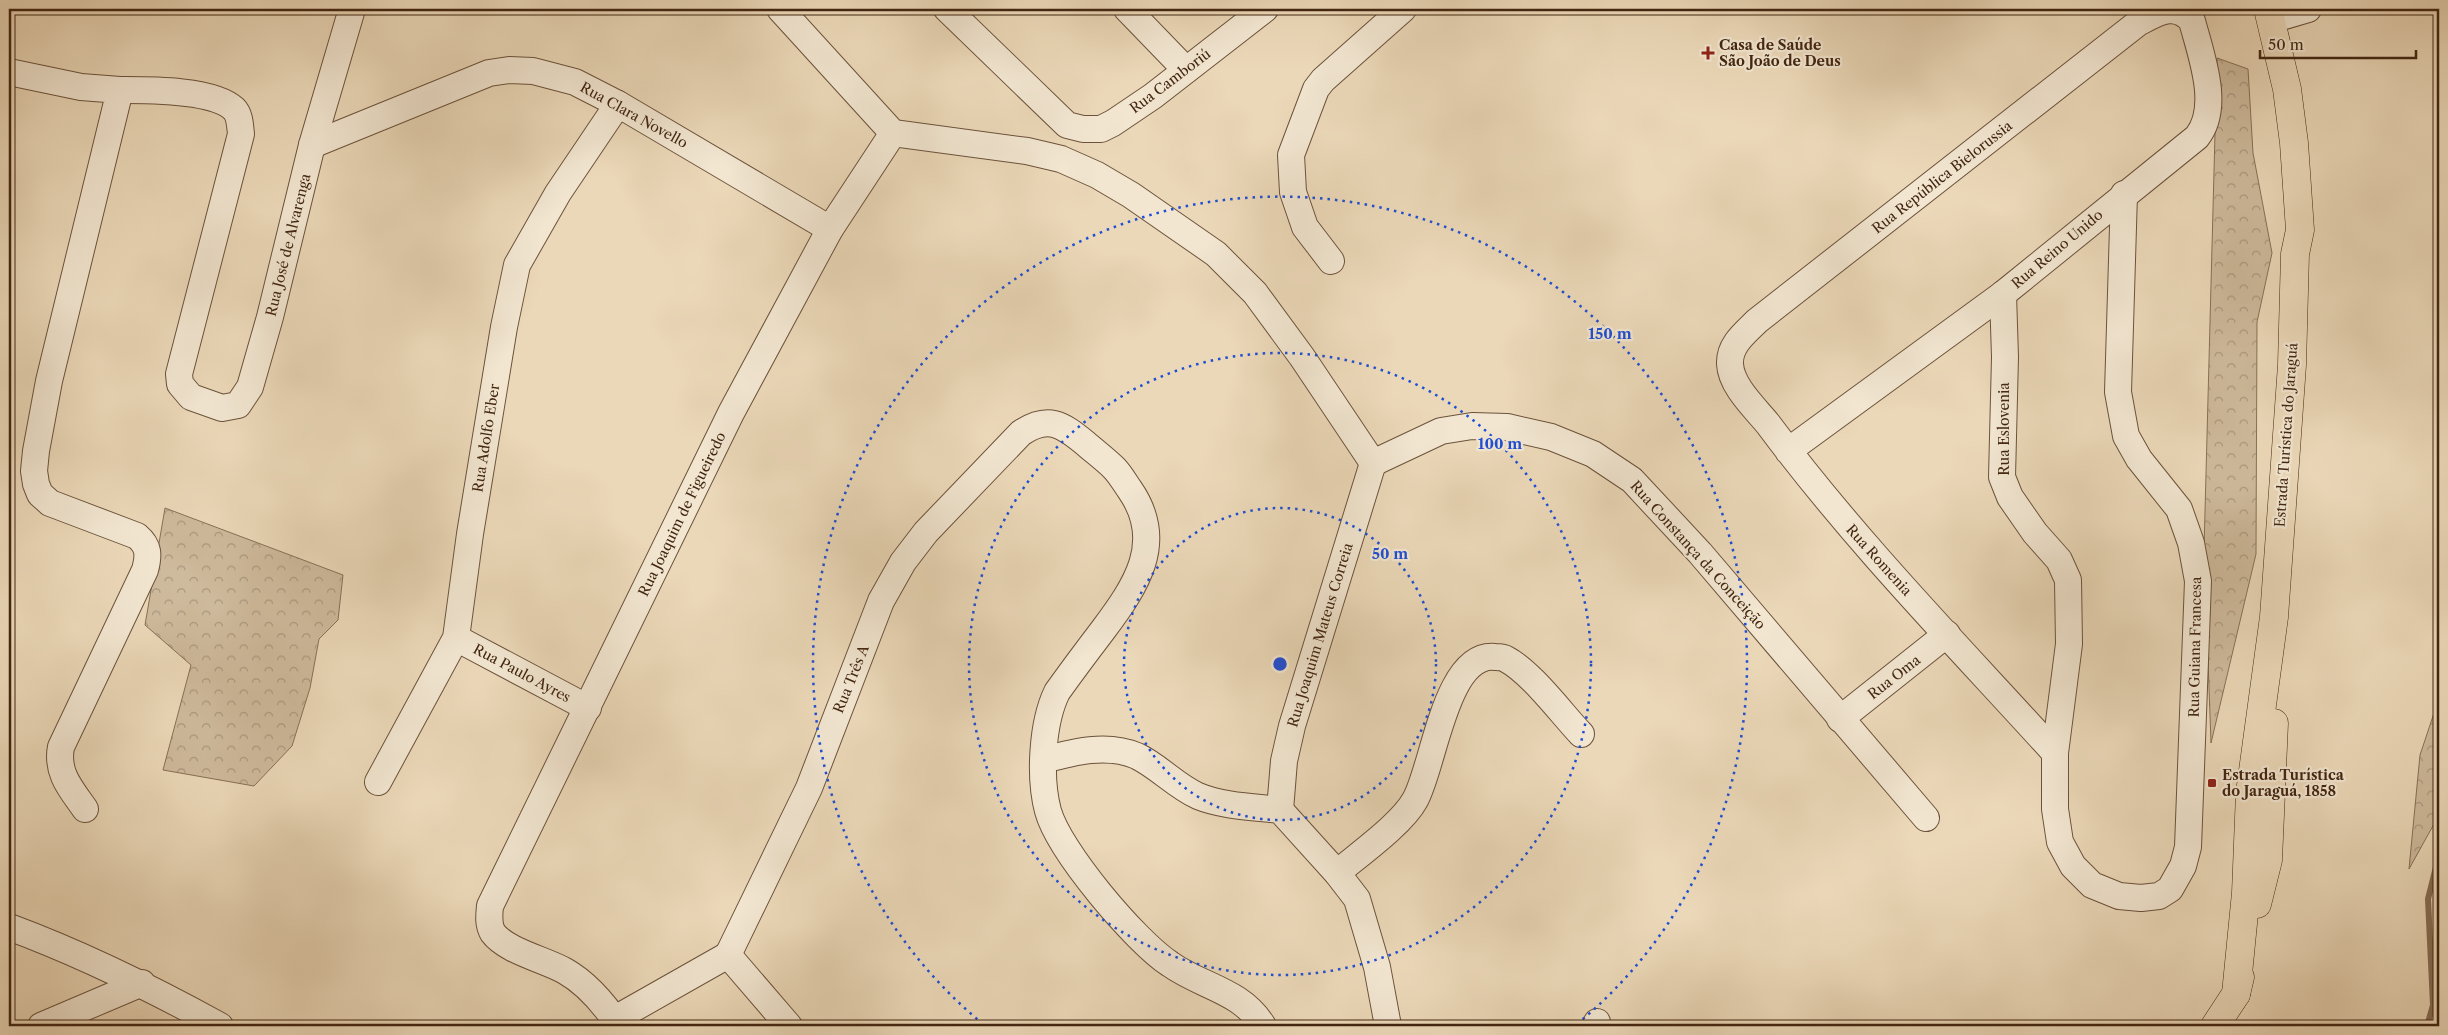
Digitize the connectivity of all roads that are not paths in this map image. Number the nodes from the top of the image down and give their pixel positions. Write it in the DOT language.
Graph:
graph roads {
  1 [pos="352,9"];
  2 [pos="780,9"];
  3 [pos="947,9"];
  4 [pos="1127,9"];
  5 [pos="1266,9"];
  6 [pos="1403,9"];
  7 [pos="2308,9"];
  8 [pos="2160,11"];
  9 [pos="2263,13"];
  10 [pos="1186,70"];
  11 [pos="9,72"];
  12 [pos="120,90"];
  13 [pos="618,104"];
  14 [pos="893,133"];
  15 [pos="312,145"];
  16 [pos="2124,194"];
  17 [pos="830,229"];
  18 [pos="1330,261"];
  19 [pos="2002,294"];
  20 [pos="1731,351"];
  21 [pos="1788,451"];
  22 [pos="1373,463"];
  23 [pos="1947,634"];
  24 [pos="456,638"];
  25 [pos="588,708"];
  26 [pos="1840,719"];
  27 [pos="1581,734"];
  28 [pos="2055,753"];
  29 [pos="1044,760"];
  30 [pos="378,782"];
  31 [pos="85,810"];
  32 [pos="1280,810"];
  33 [pos="1926,818"];
  34 [pos="1337,873"];
  35 [pos="9,927"];
  36 [pos="728,955"];
  37 [pos="142,983"];
  38 [pos="617,1023"];
  39 [pos="41,1026"];
  40 [pos="220,1026"];
  41 [pos="789,1026"];
  42 [pos="1263,1026"];
  43 [pos="1388,1026"];
  44 [pos="2215,1026"];
  1 -- 15 [label="street, Rua José de Alvarenga"];
  2 -- 14 [label="street"];
  3 -- 10 [label="street, Rua Camboriú"];
  4 -- 10 [label="street"];
  5 -- 10 [label="street, Rua Camboriú"];
  6 -- 18 [label="street"];
  7 -- 9 [label="street"];
  8 -- 16 [label="street, Rua Reino Unido"];
  8 -- 20 [label="street, Rua República Bielorussia"];
  9 -- 44 [label="main road, Estrada Turística do Jaraguá"];
  11 -- 12 [label="street"];
  12 -- 15 [label="street, Rua José de Alvarenga"];
  12 -- 31 [label="street"];
  13 -- 15 [label="street, Rua Clara Novello"];
  13 -- 17 [label="street, Rua Clara Novello"];
  13 -- 24 [label="street, Rua Adolfo Eber"];
  14 -- 17 [label="street, Rua Joaquim de Figueiredo"];
  14 -- 22 [label="street"];
  16 -- 19 [label="street, Rua Reino Unido"];
  16 -- 28 [label="street, Rua Guiana Francesa"];
  17 -- 25 [label="street, Rua Joaquim de Figueiredo"];
  19 -- 21 [label="street, Rua Reino Unido"];
  19 -- 28 [label="street, Rua Eslovenia"];
  20 -- 21 [label="street, Rua Romenia"];
  21 -- 23 [label="street, Rua Romenia"];
  22 -- 26 [label="street, Rua Constança da Conceição"];
  22 -- 32 [label="street, Rua Joaquim Mateus Correia"];
  23 -- 26 [label="street, Rua Oma"];
  23 -- 28 [label="street, Rua Romenia"];
  24 -- 25 [label="street, Rua Paulo Ayres"];
  24 -- 30 [label="street, Rua Adolfo Eber"];
  25 -- 38 [label="street, Rua Joaquim de Figueiredo"];
  26 -- 33 [label="street, Rua Constança da Conceição"];
  27 -- 34 [label="street"];
  29 -- 32 [label="street"];
  29 -- 36 [label="street, Rua Três A"];
  29 -- 42 [label="street"];
  32 -- 34 [label="street"];
  34 -- 43 [label="street"];
  35 -- 37 [label="street"];
  36 -- 38 [label="street"];
  36 -- 41 [label="street"];
  37 -- 39 [label="street"];
  37 -- 40 [label="street"];
}
